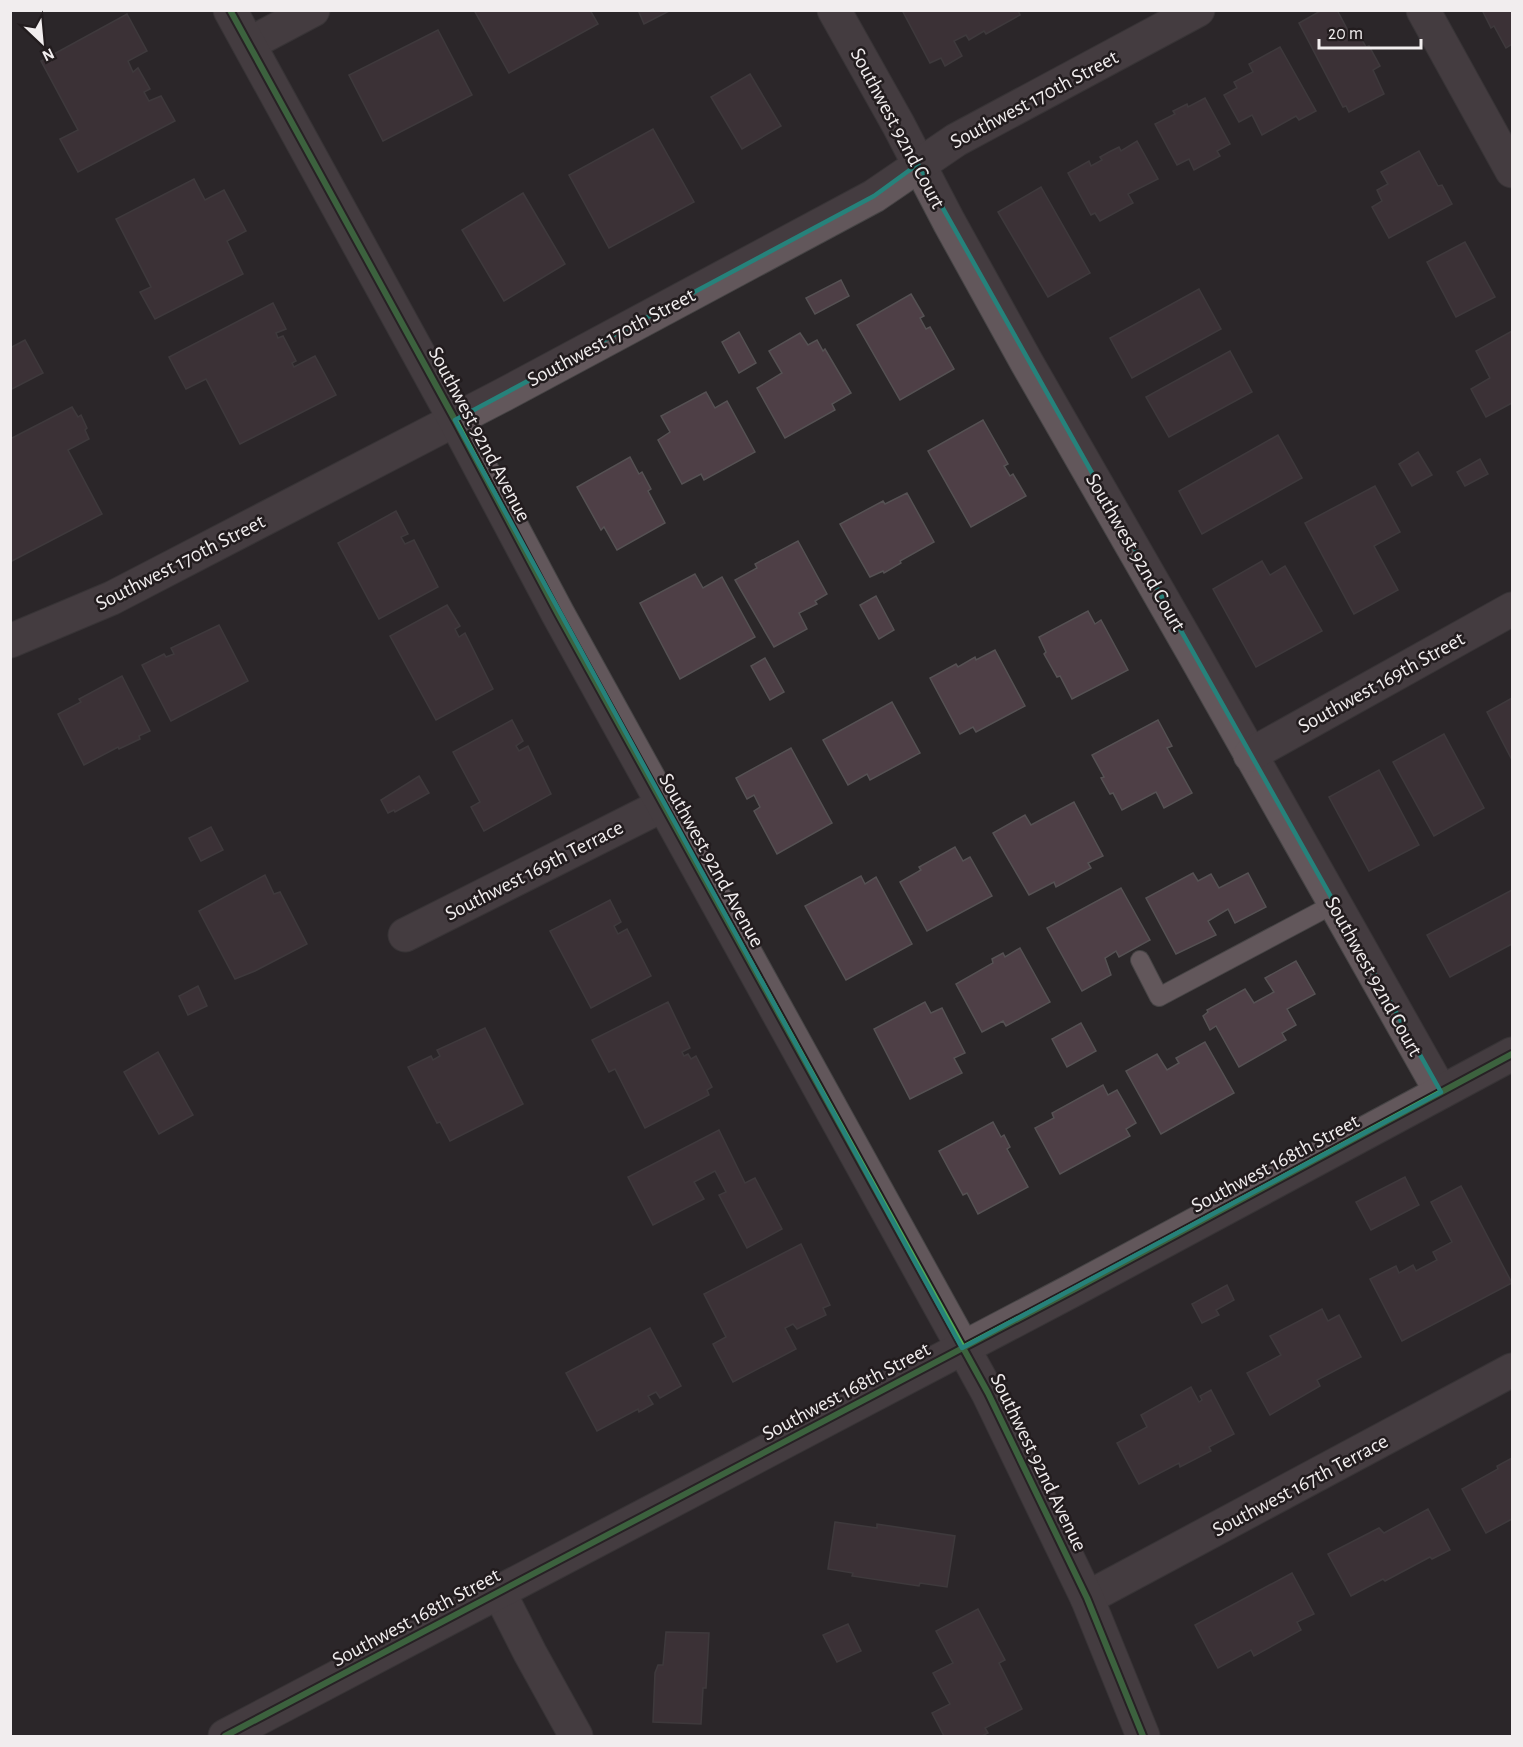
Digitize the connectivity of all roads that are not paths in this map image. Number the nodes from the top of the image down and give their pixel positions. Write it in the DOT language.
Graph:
graph roads {
  1 [pos="230,10"];
  2 [pos="313,10"];
  3 [pos="834,10"];
  4 [pos="1198,10"];
  5 [pos="1423,10"];
  6 [pos="249,44"];
  7 [pos="918,164"];
  8 [pos="1512,171"];
  9 [pos="454,420"];
  10 [pos="1512,609"];
  11 [pos="10,641"];
  12 [pos="1250,755"];
  13 [pos="663,805"];
  14 [pos="1334,904"];
  15 [pos="405,935"];
  16 [pos="1140,960"];
  17 [pos="1512,1054"];
  18 [pos="1441,1092"];
  19 [pos="962,1348"];
  20 [pos="1512,1370"];
  21 [pos="499,1592"];
  22 [pos="1087,1598"];
  23 [pos="225,1737"];
  24 [pos="576,1737"];
  25 [pos="1143,1737"];
  1 -- 6 [label="street, Southwest 92nd Avenue"];
  2 -- 6 [label="street"];
  3 -- 7 [label="street, Southwest 92nd Court"];
  4 -- 7 [label="street, Southwest 170th Street"];
  5 -- 8 [label="street"];
  6 -- 9 [label="street, Southwest 92nd Avenue"];
  7 -- 9 [label="street, Southwest 170th Street"];
  7 -- 12 [label="street, Southwest 92nd Court"];
  9 -- 11 [label="street, Southwest 170th Street"];
  9 -- 13 [label="street, Southwest 92nd Avenue"];
  10 -- 12 [label="street, Southwest 169th Street"];
  12 -- 14 [label="street, Southwest 92nd Court"];
  13 -- 15 [label="street, Southwest 169th Terrace"];
  13 -- 19 [label="street, Southwest 92nd Avenue"];
  14 -- 16 [label="lane"];
  14 -- 18 [label="street, Southwest 92nd Court"];
  17 -- 18 [label="street, Southwest 168th Street"];
  18 -- 19 [label="street, Southwest 168th Street"];
  19 -- 21 [label="street, Southwest 168th Street"];
  19 -- 22 [label="street, Southwest 92nd Avenue"];
  20 -- 22 [label="street, Southwest 167th Terrace"];
  21 -- 23 [label="street, Southwest 168th Street"];
  21 -- 24 [label="street"];
  22 -- 25 [label="street, Southwest 92nd Avenue"];
}
